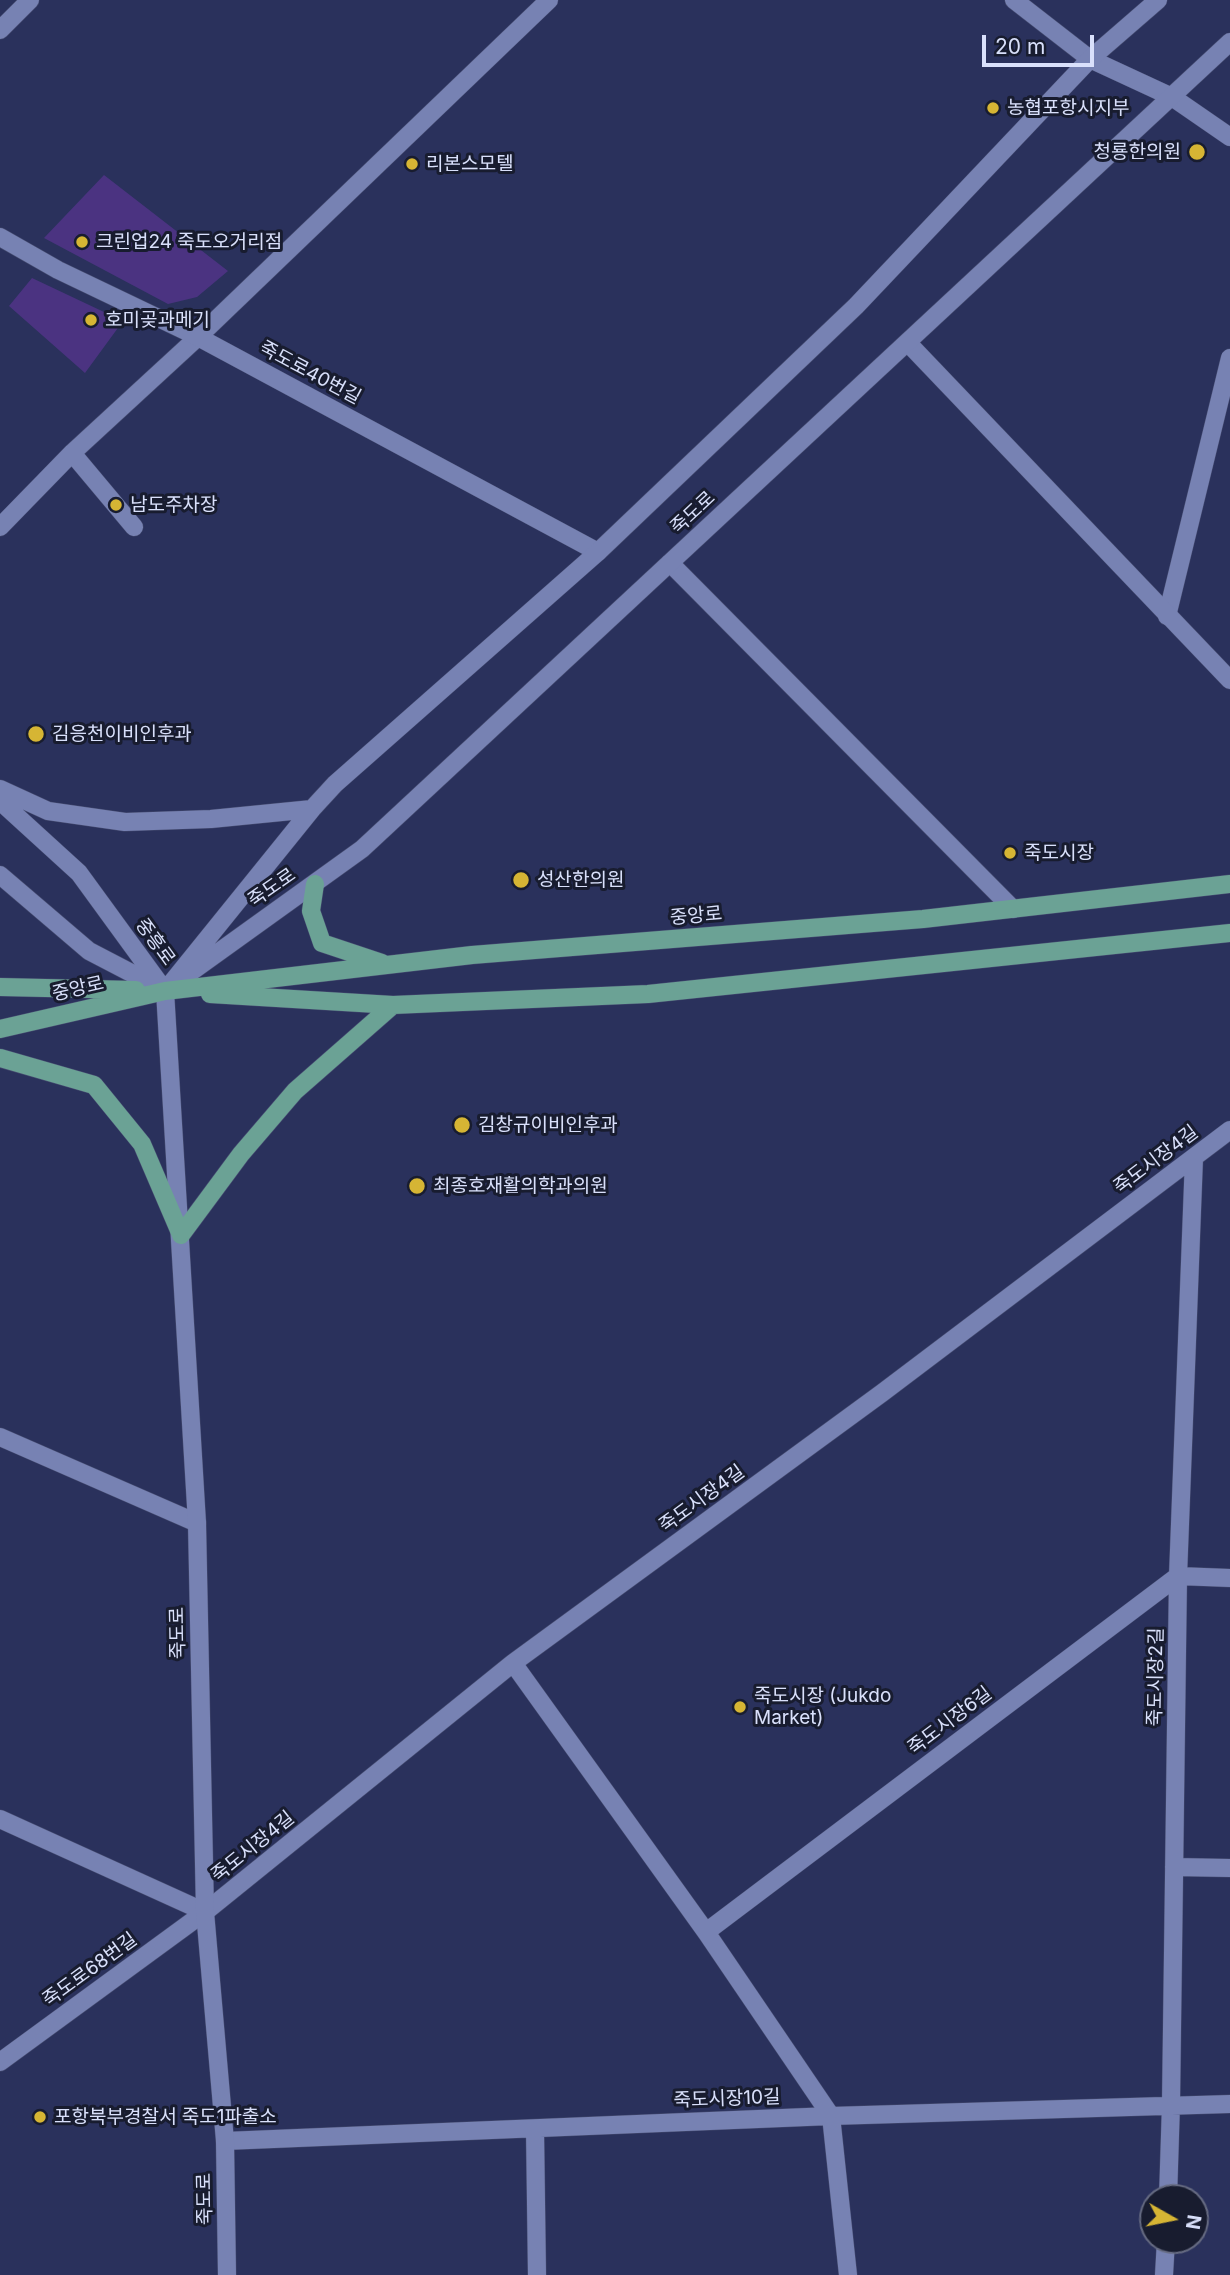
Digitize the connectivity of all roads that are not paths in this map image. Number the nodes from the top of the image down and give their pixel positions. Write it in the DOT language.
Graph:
graph roads {
  1 [pos="30,0"];
  2 [pos="549,0"];
  3 [pos="1014,0"];
  4 [pos="1158,0"];
  5 [pos="0,30"];
  6 [pos="1230,42"];
  7 [pos="1090,59"];
  8 [pos="1172,97"];
  9 [pos="1230,137"];
  10 [pos="0,237"];
  11 [pos="198,337"];
  12 [pos="908,342"];
  13 [pos="1230,358"];
  14 [pos="72,453"];
  15 [pos="0,527"];
  16 [pos="134,527"];
  17 [pos="598,552"];
  18 [pos="670,564"];
  19 [pos="1167,616"];
  20 [pos="1230,680"];
  21 [pos="0,789"];
  22 [pos="0,802"];
  23 [pos="312,809"];
  24 [pos="0,875"];
  25 [pos="315,884"];
  26 [pos="1230,884"];
  27 [pos="1013,909"];
  28 [pos="1230,933"];
  29 [pos="389,965"];
  30 [pos="0,987"];
  31 [pos="164,991"];
  32 [pos="393,1005"];
  33 [pos="0,1029"];
  34 [pos="0,1058"];
  35 [pos="1230,1130"];
  36 [pos="1194,1158"];
  37 [pos="181,1235"];
  38 [pos="0,1437"];
  39 [pos="197,1523"];
  40 [pos="1178,1576"];
  41 [pos="1230,1578"];
  42 [pos="513,1664"];
  43 [pos="0,1819"];
  44 [pos="1174,1867"];
  45 [pos="1230,1868"];
  46 [pos="205,1912"];
  47 [pos="706,1932"];
  48 [pos="0,2062"];
  49 [pos="1171,2104"];
  50 [pos="1230,2104"];
  51 [pos="831,2116"];
  52 [pos="535,2129"];
  53 [pos="225,2141"];
  54 [pos="1168,2184"];
  55 [pos="1165,2254"];
  56 [pos="227,2275"];
  57 [pos="537,2275"];
  58 [pos="848,2275"];
  59 [pos="1164,2275"];
  1 -- 5 [label="street"];
  2 -- 11 [label="street"];
  3 -- 7 [label="street"];
  4 -- 7 [label="street, 죽도로"];
  6 -- 8 [label="street, 죽도로"];
  7 -- 8 [label="street"];
  7 -- 17 [label="street, 죽도로"];
  8 -- 9 [label="street"];
  8 -- 12 [label="street, 죽도로"];
  10 -- 11 [label="street, 죽도로40번길"];
  11 -- 14 [label="street"];
  11 -- 17 [label="street, 죽도로40번길"];
  12 -- 18 [label="street, 죽도로"];
  12 -- 19 [label="street"];
  13 -- 19 [label="street"];
  14 -- 15 [label="street"];
  14 -- 16 [label="street"];
  17 -- 23 [label="street, 죽도로"];
  18 -- 25 [label="street, 죽도로"];
  18 -- 27 [label="street"];
  19 -- 20 [label="street"];
  21 -- 23 [label="street"];
  22 -- 31 [label="street, 중흥로"];
  23 -- 31 [label="street, 죽도로"];
  24 -- 31 [label="street, 중흥로"];
  25 -- 29 [label="main road"];
  25 -- 31 [label="street, 죽도로"];
  26 -- 27 [label="main road, 중앙로"];
  27 -- 29 [label="main road, 중앙로"];
  28 -- 32 [label="main road, 중앙로"];
  29 -- 31 [label="main road, 중앙로"];
  30 -- 31 [label="main road, 중앙로"];
  31 -- 32 [label="main road, 중앙로"];
  31 -- 33 [label="main road, 중앙로"];
  31 -- 37 [label="street, 죽도로"];
  32 -- 37 [label="main road"];
  34 -- 37 [label="main road"];
  35 -- 36 [label="street, 죽도시장4길"];
  36 -- 40 [label="street, 죽도시장2길"];
  36 -- 42 [label="street, 죽도시장4길"];
  37 -- 39 [label="street, 죽도로"];
  38 -- 39 [label="street"];
  39 -- 46 [label="street, 죽도로"];
  40 -- 41 [label="street"];
  40 -- 44 [label="street, 죽도시장2길"];
  40 -- 47 [label="street, 죽도시장6길"];
  42 -- 46 [label="street, 죽도시장4길"];
  42 -- 47 [label="street"];
  43 -- 46 [label="street"];
  44 -- 45 [label="street"];
  44 -- 49 [label="street, 죽도시장2길"];
  46 -- 48 [label="street, 죽도로68번길"];
  46 -- 53 [label="street, 죽도로"];
  47 -- 51 [label="street"];
  49 -- 50 [label="street, 죽도시장10길"];
  49 -- 51 [label="street, 죽도시장10길"];
  49 -- 54 [label="street, 죽도시장2길"];
  51 -- 52 [label="street, 죽도시장10길"];
  51 -- 58 [label="street"];
  52 -- 53 [label="street, 죽도시장10길"];
  52 -- 57 [label="street"];
  53 -- 56 [label="street, 죽도로"];
  55 -- 59 [label="street"];
}
